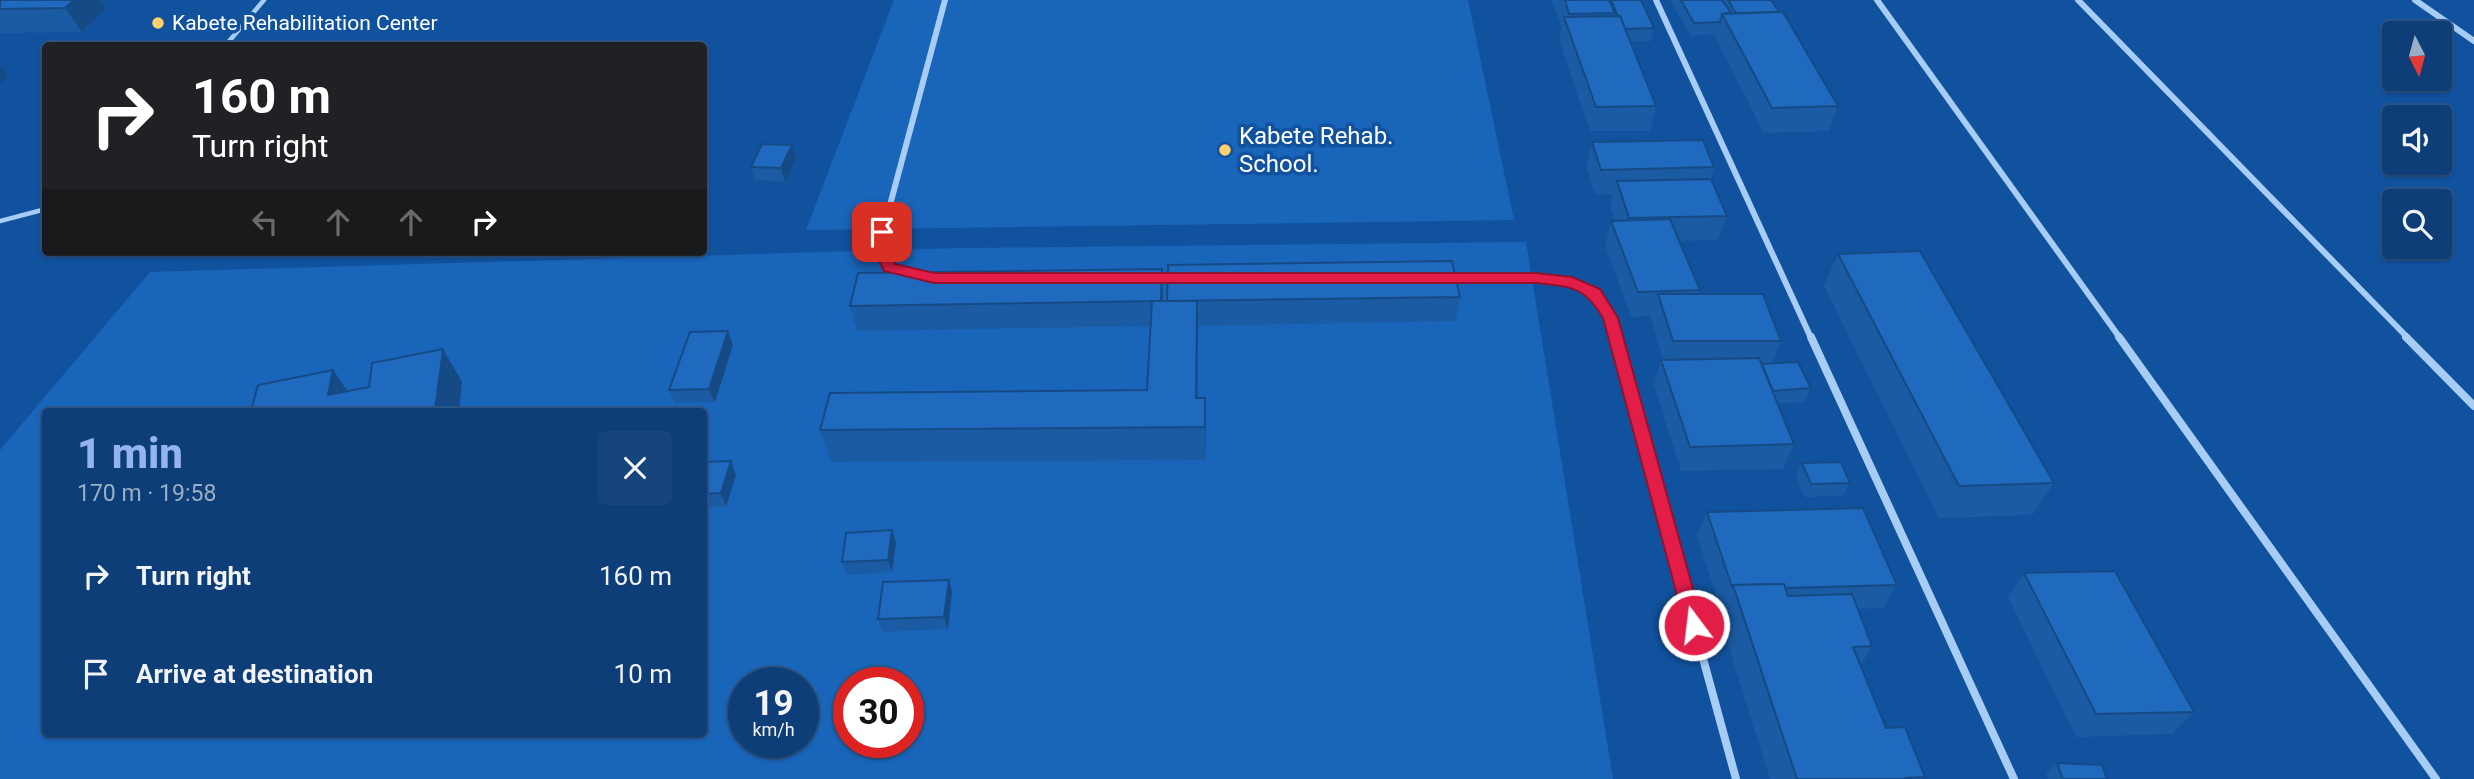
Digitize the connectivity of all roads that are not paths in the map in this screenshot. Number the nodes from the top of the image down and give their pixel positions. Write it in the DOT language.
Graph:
graph roads {
  1 [pos="264,0"];
  2 [pos="945,0"];
  3 [pos="1656,0"];
  4 [pos="1877,0"];
  5 [pos="2078,0"];
  6 [pos="2415,0"];
  7 [pos="2474,41"];
  8 [pos="228,42"];
  9 [pos="42,210"];
  10 [pos="0,221"];
  11 [pos="922,276"];
  12 [pos="1440,278"];
  13 [pos="2474,406"];
  14 [pos="1736,779"];
  15 [pos="2014,779"];
  16 [pos="2436,779"];
  1 -- 8 [label="lane"];
  2 -- 11 [label="street"];
  3 -- 15 [label="street"];
  4 -- 16 [label="street"];
  5 -- 13 [label="street"];
  6 -- 7 [label="street"];
  9 -- 10 [label="lane"];
  12 -- 14 [label="street"];
}
